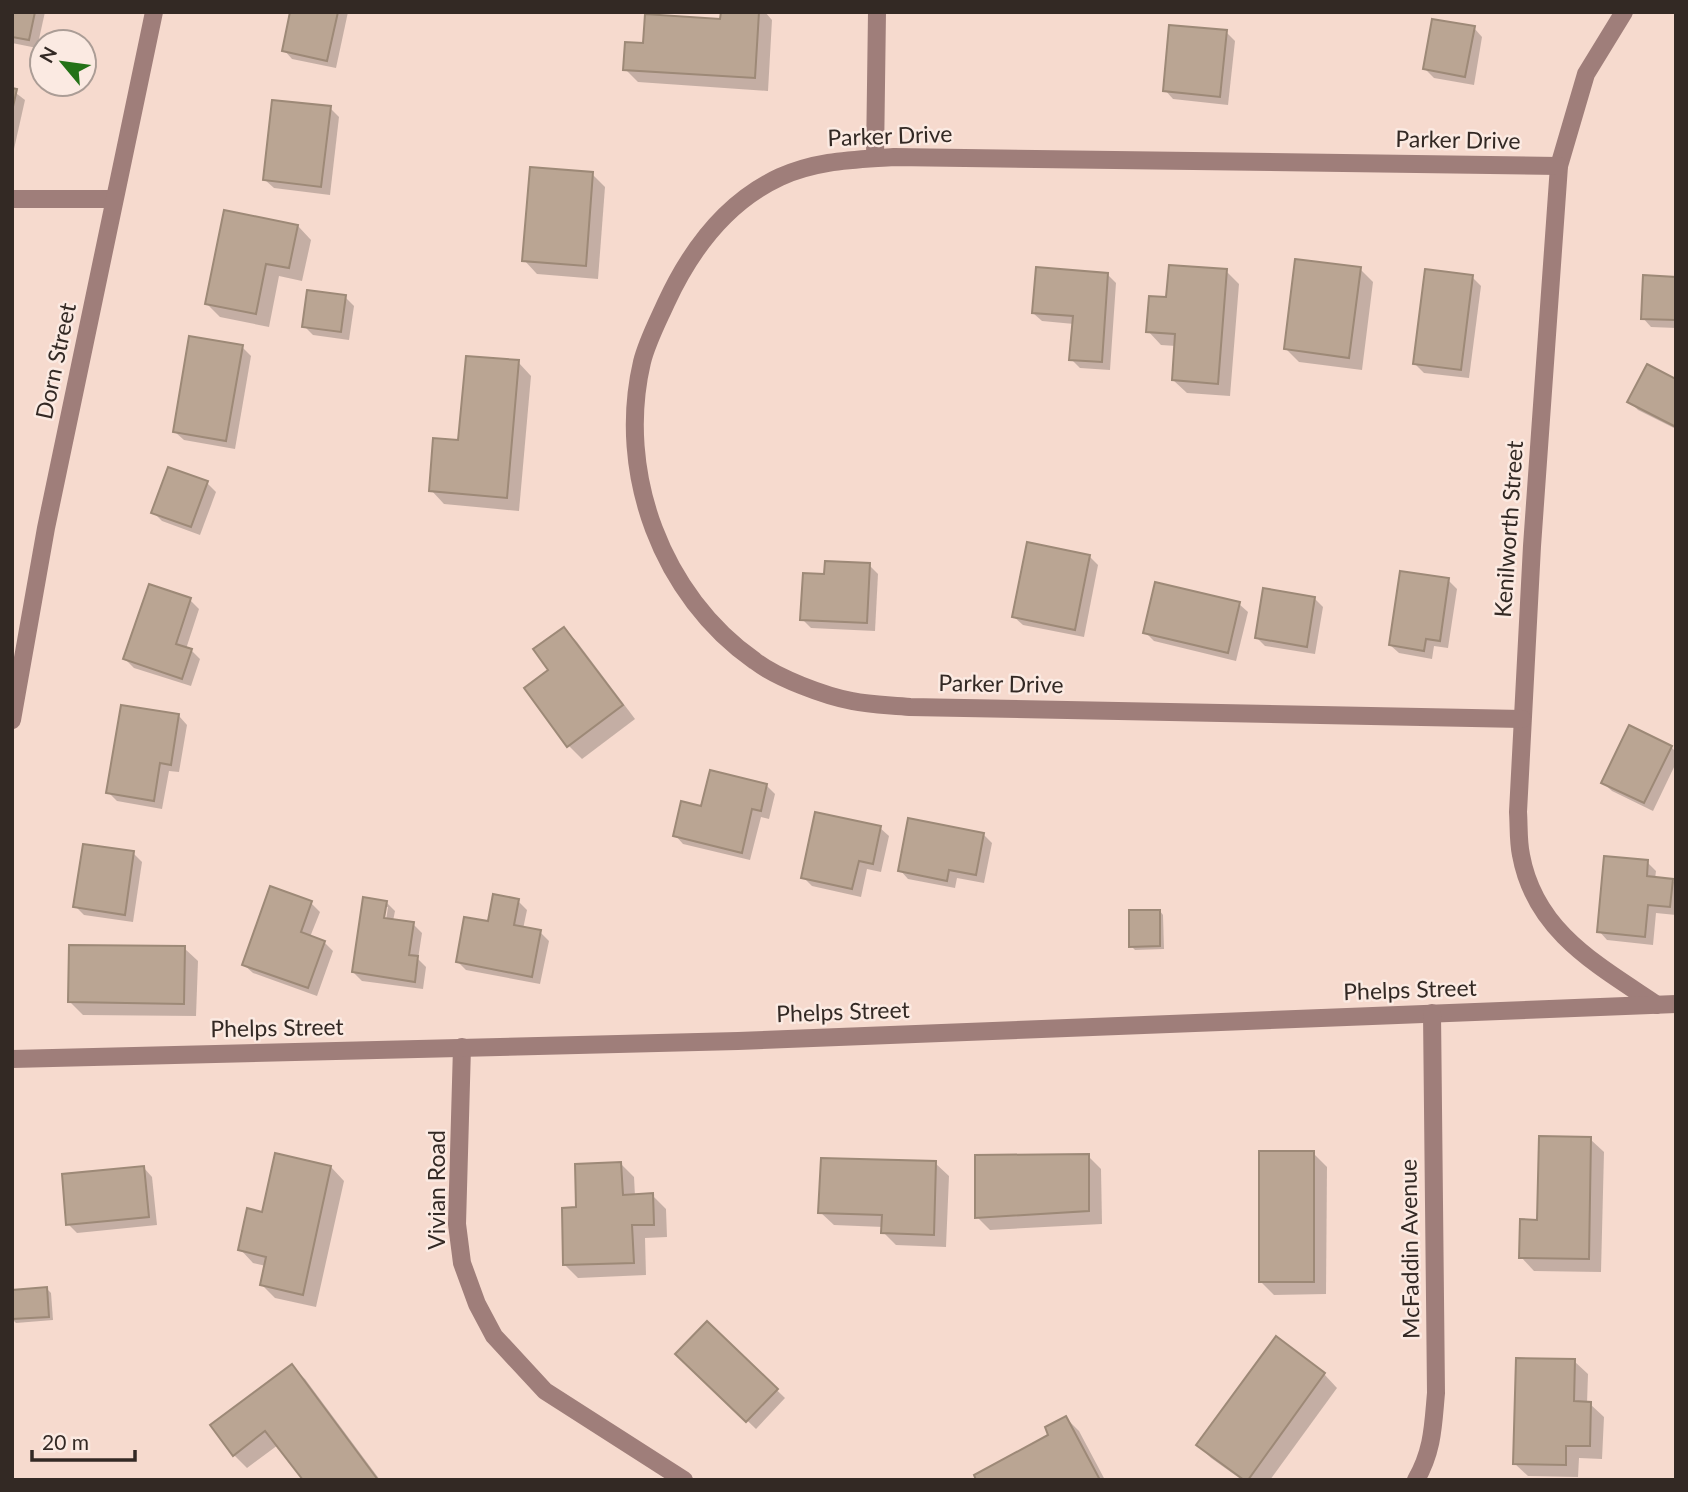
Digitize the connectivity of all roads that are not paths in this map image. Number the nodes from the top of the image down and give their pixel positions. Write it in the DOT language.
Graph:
graph roads {
  1 [pos="154,12"];
  2 [pos="877,12"];
  3 [pos="1624,12"];
  4 [pos="875,158"];
  5 [pos="1559,166"];
  6 [pos="12,199"];
  7 [pos="114,199"];
  8 [pos="1522,719"];
  9 [pos="12,720"];
  10 [pos="1676,1004"];
  11 [pos="1657,1005"];
  12 [pos="1432,1013"];
  13 [pos="463,1047"];
  14 [pos="12,1059"];
  15 [pos="684,1480"];
  16 [pos="1416,1480"];
  1 -- 7 [label="street, Dorn Street"];
  2 -- 4 [label="street"];
  3 -- 5 [label="street, Kenilworth Street"];
  4 -- 5 [label="street, Parker Drive"];
  4 -- 8 [label="street, Parker Drive"];
  5 -- 8 [label="street, Kenilworth Street"];
  6 -- 7 [label="street"];
  7 -- 9 [label="street, Dorn Street"];
  8 -- 11 [label="street, Kenilworth Street"];
  10 -- 11 [label="street, Phelps Street"];
  11 -- 12 [label="street, Phelps Street"];
  12 -- 13 [label="street, Phelps Street"];
  12 -- 16 [label="street, McFaddin Avenue"];
  13 -- 14 [label="street, Phelps Street"];
  13 -- 15 [label="street, Vivian Road"];
}
